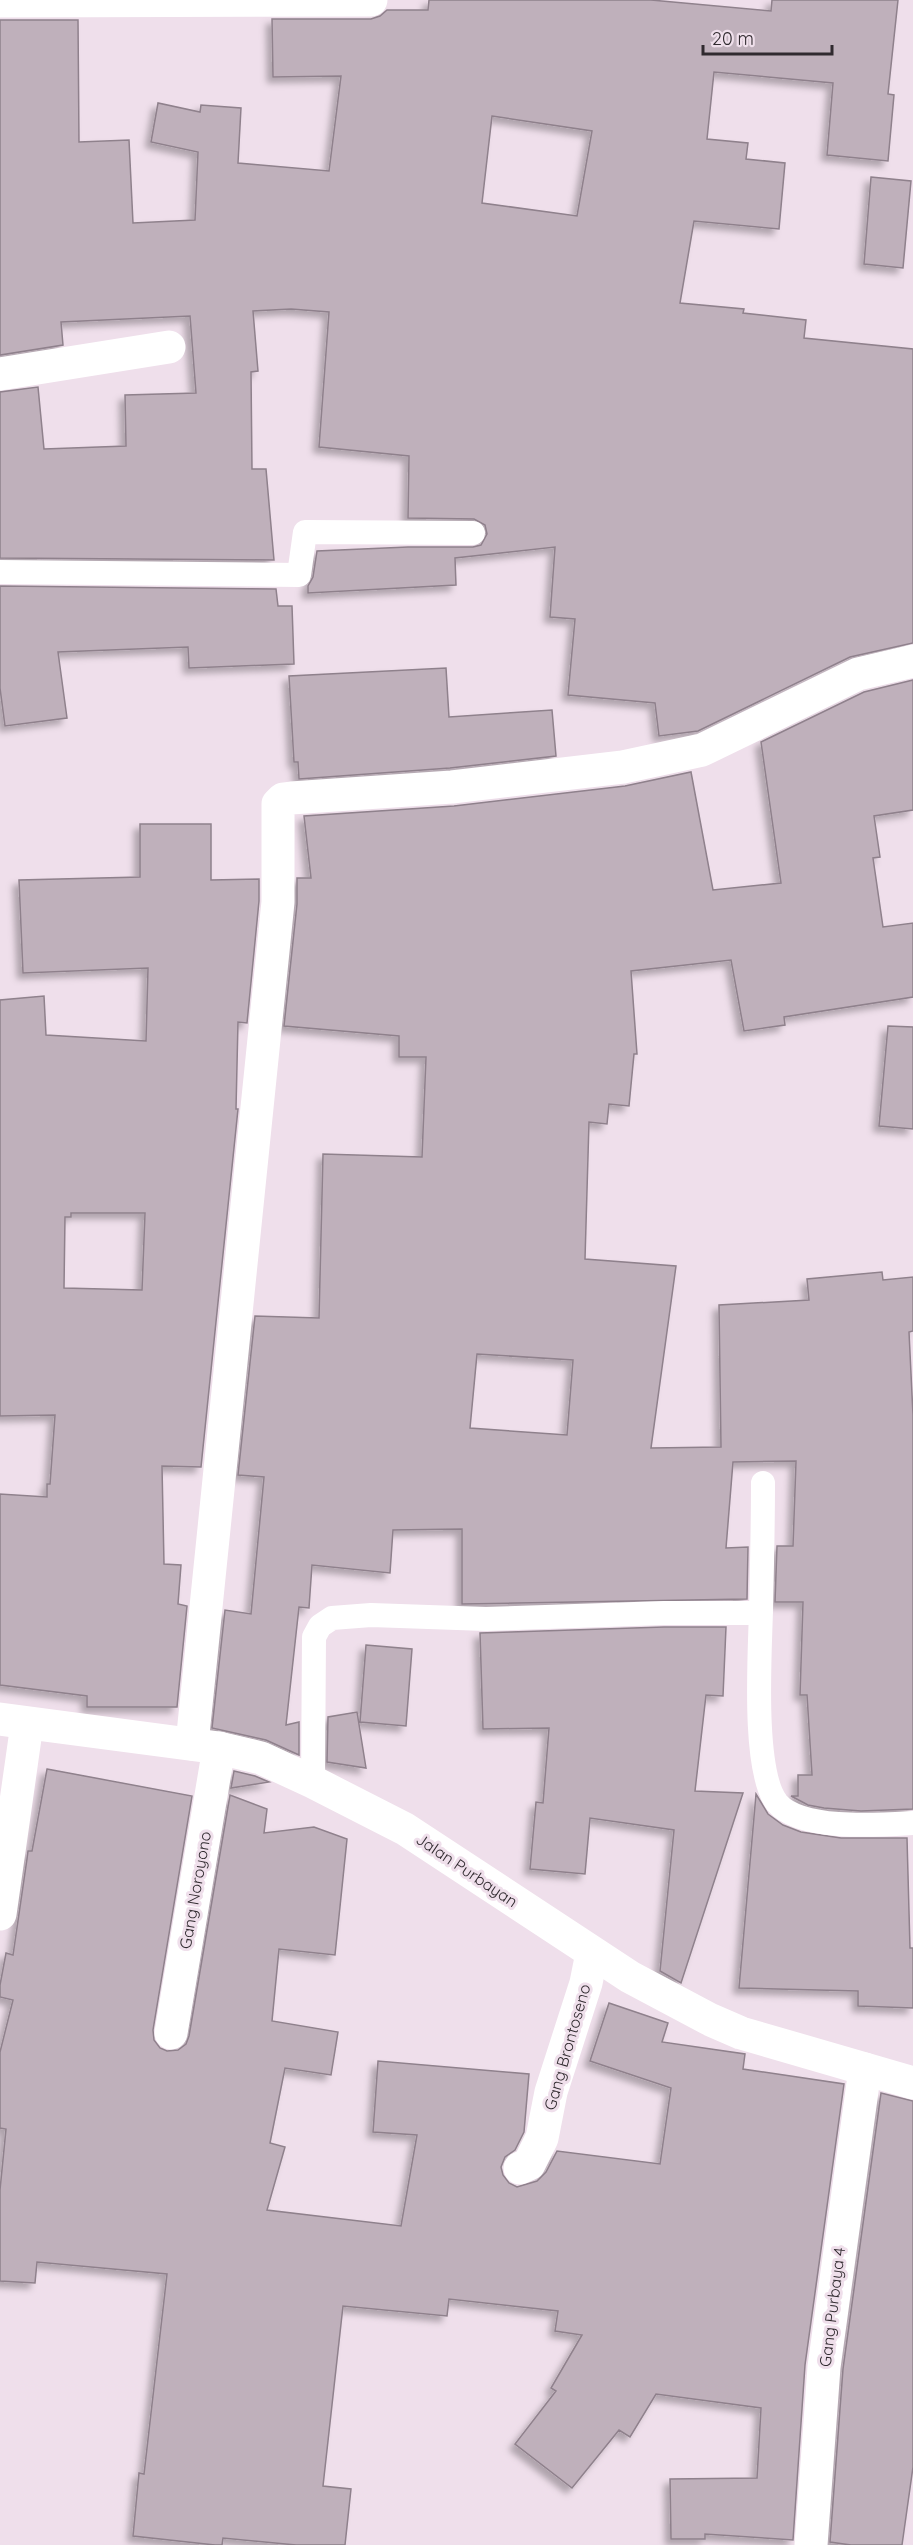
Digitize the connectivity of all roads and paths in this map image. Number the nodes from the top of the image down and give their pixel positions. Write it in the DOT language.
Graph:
graph roads {
  1 [pos="371,0"];
  2 [pos="0,1"];
  3 [pos="170,347"];
  4 [pos="0,374"];
  5 [pos="473,533"];
  6 [pos="0,572"];
  7 [pos="913,661"];
  8 [pos="764,1483"];
  9 [pos="760,1613"];
  10 [pos="14,1722"];
  11 [pos="206,1746"];
  12 [pos="313,1782"];
  13 [pos="913,1823"];
  14 [pos="0,1914"];
  15 [pos="592,1953"];
  16 [pos="171,2033"];
  17 [pos="865,2069"];
  18 [pos="913,2083"];
  19 [pos="520,2168"];
  20 [pos="811,2545"];
  1 -- 2 [label="street"];
  3 -- 4 [label="street"];
  5 -- 6 [label="lane"];
  7 -- 11 [label="street, Gang Noroyono"];
  8 -- 9 [label="lane"];
  9 -- 12 [label="lane"];
  9 -- 13 [label="lane"];
  10 -- 11 [label="street, Jalan Purbayan"];
  10 -- 14 [label="street"];
  11 -- 12 [label="street, Jalan Purbayan"];
  11 -- 16 [label="street, Gang Noroyono"];
  12 -- 15 [label="street, Jalan Purbayan"];
  15 -- 17 [label="street, Jalan Purbayan"];
  15 -- 19 [label="street, Gang Brontoseno"];
  17 -- 18 [label="street, Jalan Purbayan"];
  17 -- 20 [label="street, Gang Purbaya 4"];
}
